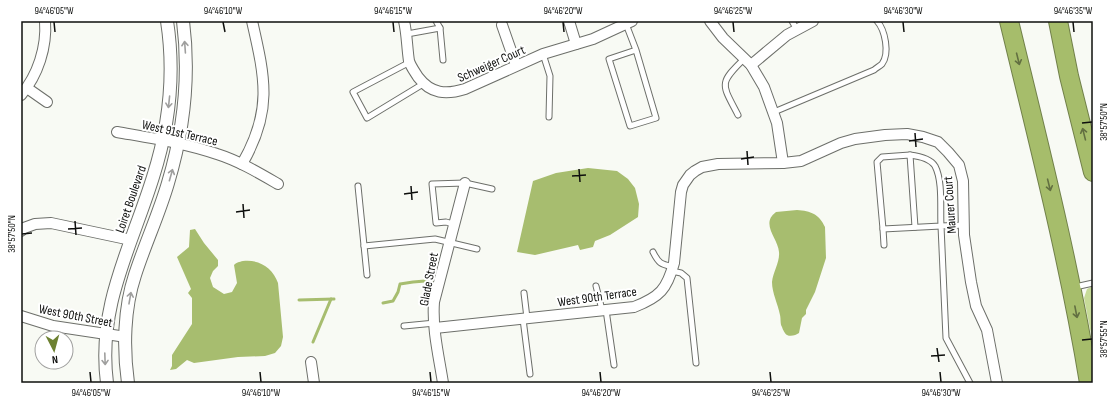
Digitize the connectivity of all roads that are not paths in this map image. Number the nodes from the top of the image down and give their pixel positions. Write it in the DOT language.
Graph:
graph roads {
  1 [pos="45,21"];
  2 [pos="167,21"];
  3 [pos="183,21"];
  4 [pos="252,21"];
  5 [pos="404,21"];
  6 [pos="436,21"];
  7 [pos="569,21"];
  8 [pos="710,21"];
  9 [pos="813,21"];
  10 [pos="877,21"];
  11 [pos="1009,21"];
  12 [pos="1058,21"];
  13 [pos="629,22"];
  14 [pos="502,25"];
  15 [pos="795,26"];
  16 [pos="440,28"];
  17 [pos="407,34"];
  18 [pos="576,44"];
  19 [pos="636,50"];
  20 [pos="543,54"];
  21 [pos="443,60"];
  22 [pos="410,62"];
  23 [pos="747,62"];
  24 [pos="516,65"];
  25 [pos="423,84"];
  26 [pos="24,91"];
  27 [pos="47,102"];
  28 [pos="774,112"];
  29 [pos="738,115"];
  30 [pos="549,117"];
  31 [pos="117,132"];
  32 [pos="163,140"];
  33 [pos="179,144"];
  34 [pos="910,155"];
  35 [pos="783,163"];
  36 [pos="242,164"];
  37 [pos="1093,172"];
  38 [pos="465,182"];
  39 [pos="278,184"];
  40 [pos="358,186"];
  41 [pos="492,189"];
  42 [pos="453,224"];
  43 [pos="964,224"];
  44 [pos="941,226"];
  45 [pos="915,227"];
  46 [pos="883,229"];
  47 [pos="21,231"];
  48 [pos="131,240"];
  49 [pos="449,242"];
  50 [pos="364,246"];
  51 [pos="884,246"];
  52 [pos="477,249"];
  53 [pos="653,252"];
  54 [pos="673,269"];
  55 [pos="367,275"];
  56 [pos="1093,283"];
  57 [pos="596,286"];
  58 [pos="1072,288"];
  59 [pos="524,294"];
  60 [pos="604,310"];
  61 [pos="21,316"];
  62 [pos="525,319"];
  63 [pos="404,326"];
  64 [pos="435,326"];
  65 [pos="105,334"];
  66 [pos="126,337"];
  67 [pos="311,362"];
  68 [pos="696,362"];
  69 [pos="614,365"];
  70 [pos="530,374"];
  71 [pos="969,382"];
  72 [pos="107,383"];
  73 [pos="128,383"];
  74 [pos="314,383"];
  75 [pos="443,383"];
  76 [pos="996,383"];
  77 [pos="1089,383"];
  1 -- 26 [label="street"];
  2 -- 32 [label="street, Loiret Boulevard, one-way"];
  33 -- 3 [label="street, one-way"];
  4 -- 36 [label="street"];
  5 -- 17 [label="street"];
  6 -- 16 [label="lane"];
  7 -- 18 [label="street"];
  8 -- 23 [label="street"];
  9 -- 15 [label="street"];
  10 -- 28 [label="lane"];
  11 -- 58 [label="highway, one-way"];
  37 -- 12 [label="highway, one-way"];
  13 -- 18 [label="street, Schweiger Court"];
  13 -- 19 [label="lane"];
  14 -- 24 [label="street"];
  15 -- 23 [label="street"];
  16 -- 17 [label="lane"];
  16 -- 21 [label="lane"];
  17 -- 22 [label="street"];
  18 -- 20 [label="street, Schweiger Court"];
  19 -- 19 [label="lane"];
  20 -- 24 [label="street, Schweiger Court"];
  20 -- 30 [label="lane"];
  22 -- 25 [label="street"];
  22 -- 25 [label="lane"];
  23 -- 28 [label="street"];
  23 -- 29 [label="lane"];
  24 -- 25 [label="street, Schweiger Court"];
  26 -- 27 [label="street"];
  28 -- 35 [label="street"];
  31 -- 32 [label="street, West 91st Terrace"];
  32 -- 33 [label="street, West 91st Terrace"];
  32 -- 48 [label="street, Loiret Boulevard"];
  33 -- 36 [label="street, West 91st Terrace"];
  66 -- 33 [label="street, one-way"];
  34 -- 44 [label="lane"];
  34 -- 45 [label="lane"];
  34 -- 46 [label="lane"];
  35 -- 43 [label="street, Maurer Court"];
  35 -- 54 [label="street, West 90th Terrace"];
  36 -- 39 [label="street, West 91st Terrace"];
  38 -- 41 [label="lane"];
  38 -- 42 [label="street, Glade Street"];
  38 -- 42 [label="lane"];
  40 -- 50 [label="lane"];
  42 -- 49 [label="street, Glade Street"];
  43 -- 44 [label="lane"];
  43 -- 76 [label="street, Maurer Court"];
  44 -- 45 [label="lane"];
  44 -- 71 [label="lane"];
  45 -- 46 [label="lane"];
  46 -- 51 [label="lane"];
  47 -- 48 [label="street"];
  48 -- 65 [label="street, Loiret Boulevard"];
  49 -- 50 [label="lane"];
  49 -- 52 [label="lane"];
  49 -- 64 [label="street, Glade Street"];
  50 -- 55 [label="lane"];
  53 -- 54 [label="lane"];
  54 -- 60 [label="street, West 90th Terrace"];
  54 -- 68 [label="lane"];
  56 -- 58 [label="lane"];
  57 -- 60 [label="lane"];
  58 -- 77 [label="highway, one-way"];
  59 -- 62 [label="lane"];
  60 -- 62 [label="street, West 90th Terrace"];
  60 -- 69 [label="lane"];
  61 -- 65 [label="street, West 90th Street"];
  62 -- 64 [label="street, West 90th Terrace"];
  62 -- 70 [label="lane"];
  63 -- 64 [label="lane"];
  64 -- 75 [label="street, Glade Street"];
  65 -- 66 [label="street, West 90th Street"];
  65 -- 72 [label="street, Loiret Boulevard, one-way"];
  66 -- 73 [label="street"];
  67 -- 74 [label="street"];
}
